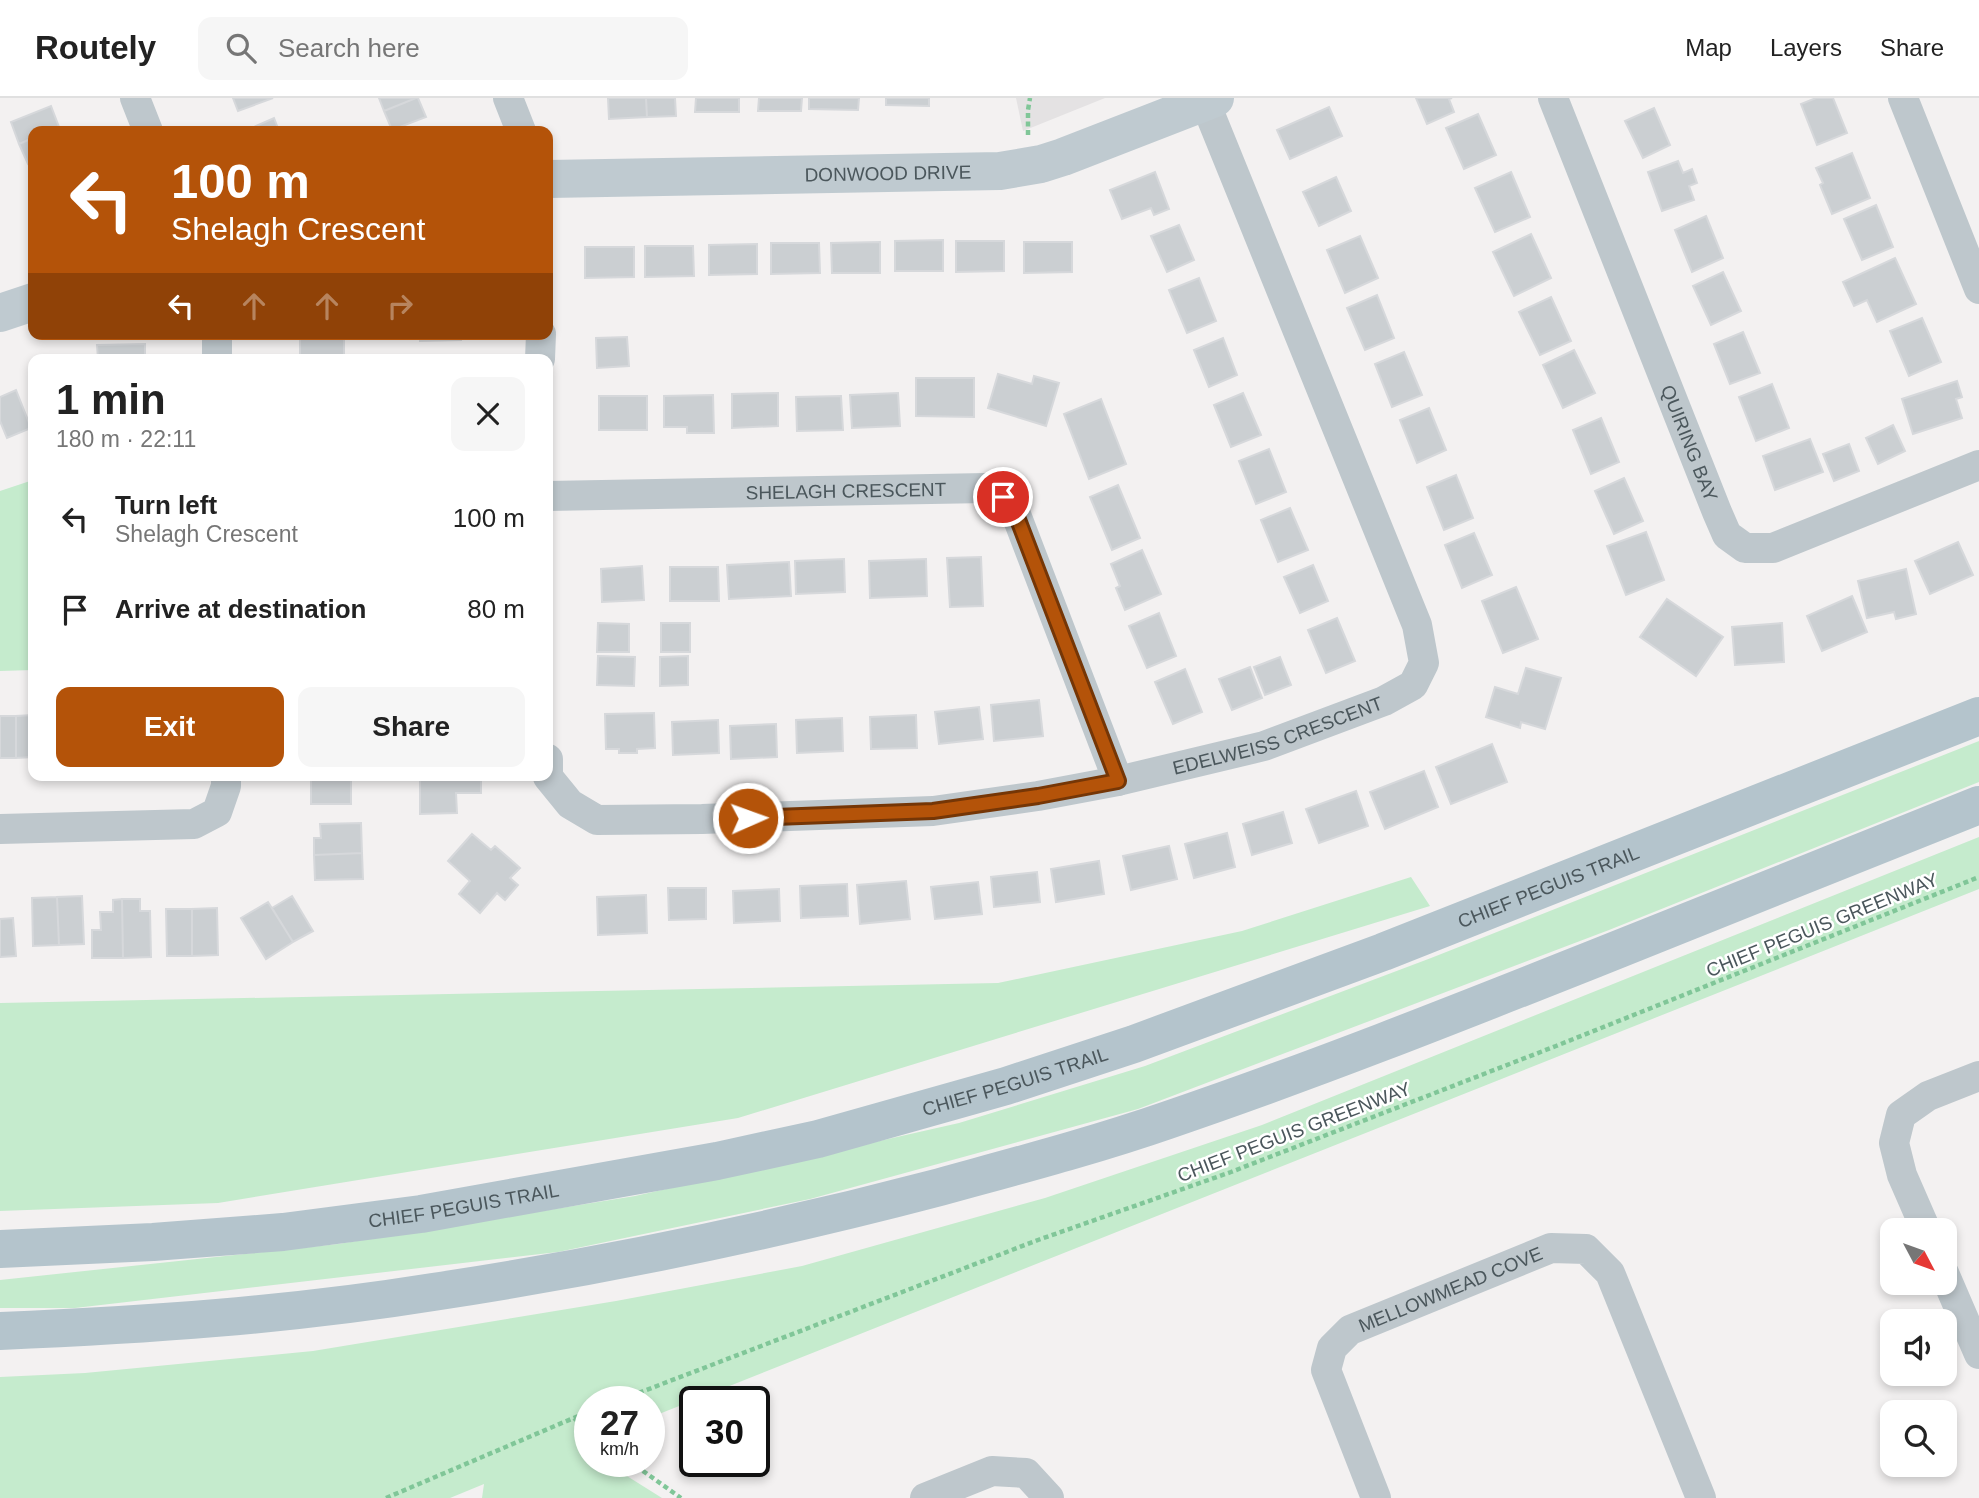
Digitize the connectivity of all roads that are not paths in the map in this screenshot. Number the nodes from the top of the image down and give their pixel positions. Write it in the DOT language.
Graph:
graph roads {
  1 [pos="135,98"];
  2 [pos="508,98"];
  3 [pos="1553,98"];
  4 [pos="1903,98"];
  5 [pos="1210,100"];
  6 [pos="146,126"];
  7 [pos="519,126"];
  8 [pos="553,179"];
  9 [pos="1979,289"];
  10 [pos="28,304"];
  11 [pos="0,313"];
  12 [pos="1979,465"];
  13 [pos="553,496"];
  14 [pos="1979,716"];
  15 [pos="226,781"];
  16 [pos="551,781"];
  17 [pos="1118,781"];
  18 [pos="1979,805"];
  19 [pos="0,829"];
  20 [pos="1979,1076"];
  21 [pos="1921,1218"];
  22 [pos="0,1249"];
  23 [pos="1954,1295"];
  24 [pos="0,1331"];
  25 [pos="1979,1354"];
  26 [pos="925,1498"];
  27 [pos="1049,1498"];
  28 [pos="1376,1498"];
  29 [pos="1701,1498"];
  1 -- 6 [label="street"];
  2 -- 7 [label="street"];
  3 -- 12 [label="street, QUIRING BAY"];
  4 -- 9 [label="street"];
  5 -- 8 [label="street, DONWOOD DRIVE"];
  5 -- 17 [label="street, EDELWEISS CRESCENT"];
  10 -- 11 [label="street"];
  13 -- 17 [label="street, SHELAGH CRESCENT"];
  14 -- 22 [label="main road, CHIEF PEGUIS TRAIL"];
  15 -- 19 [label="street"];
  16 -- 17 [label="street, EDELWEISS CRESCENT"];
  18 -- 24 [label="main road"];
  20 -- 21 [label="street"];
  23 -- 25 [label="street"];
  26 -- 27 [label="street"];
  28 -- 29 [label="street, MELLOWMEAD COVE"];
}
